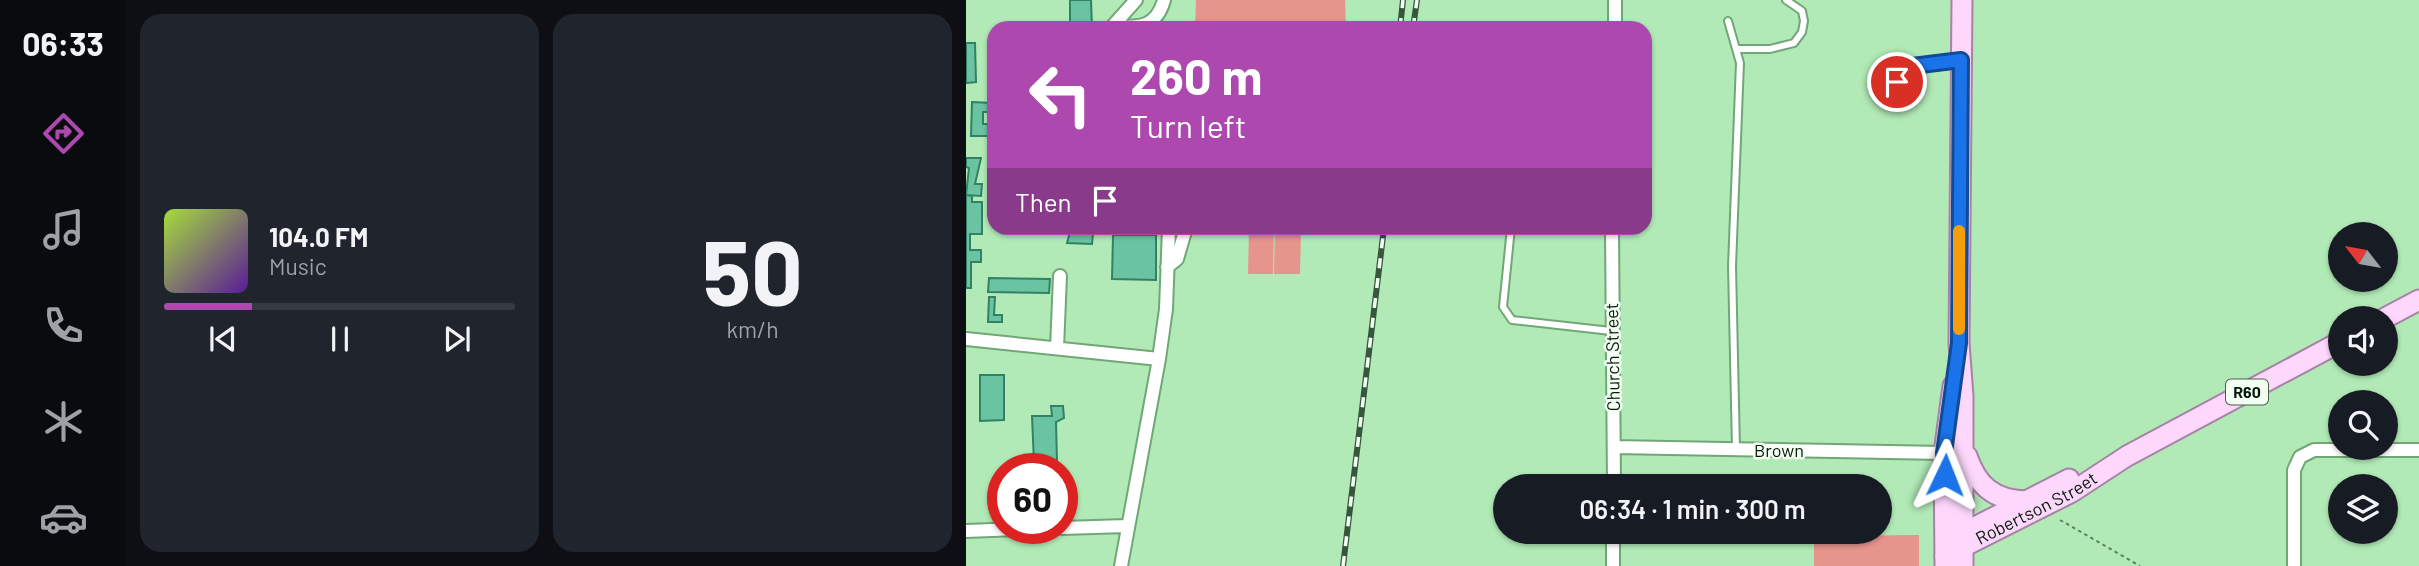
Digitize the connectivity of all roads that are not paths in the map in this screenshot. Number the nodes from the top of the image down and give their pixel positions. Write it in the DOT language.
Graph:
graph roads {
  1 [pos="1136,0"];
  2 [pos="1164,0"];
  3 [pos="1615,0"];
  4 [pos="1786,0"];
  5 [pos="1962,0"];
  6 [pos="1118,21"];
  7 [pos="1154,21"];
  8 [pos="1615,21"];
  9 [pos="1728,21"];
  10 [pos="1737,50"];
  11 [pos="1961,60"];
  12 [pos="1892,93"];
  13 [pos="1169,235"];
  14 [pos="1184,235"];
  15 [pos="1510,235"];
  16 [pos="1612,235"];
  17 [pos="1167,267"];
  18 [pos="1060,276"];
  19 [pos="2419,300"];
  20 [pos="2398,311"];
  21 [pos="1611,331"];
  22 [pos="966,339"];
  23 [pos="1959,343"];
  24 [pos="1056,348"];
  25 [pos="2328,348"];
  26 [pos="1159,359"];
  27 [pos="1614,447"];
  28 [pos="1964,449"];
  29 [pos="2419,450"];
  30 [pos="1736,451"];
  31 [pos="1944,453"];
  32 [pos="2127,456"];
  33 [pos="1614,474"];
  34 [pos="2025,501"];
  35 [pos="1127,526"];
  36 [pos="1078,528"];
  37 [pos="987,530"];
  38 [pos="966,531"];
  39 [pos="1614,544"];
  40 [pos="1954,551"];
  41 [pos="1121,566"];
  42 [pos="1613,566"];
  43 [pos="2294,566"];
  1 -- 6 [label="street"];
  2 -- 7 [label="street"];
  3 -- 8 [label="street"];
  4 -- 10 [label="lane"];
  5 -- 11 [label="main road"];
  9 -- 10 [label="lane"];
  10 -- 30 [label="lane"];
  11 -- 12 [label="lane"];
  11 -- 23 [label="main road"];
  13 -- 17 [label="street"];
  14 -- 17 [label="street"];
  15 -- 21 [label="lane"];
  16 -- 21 [label="street, Church Street"];
  17 -- 26 [label="street"];
  18 -- 24 [label="street"];
  19 -- 20 [label="main road"];
  21 -- 27 [label="street, Church Street"];
  22 -- 24 [label="street"];
  23 -- 28 [label="main road"];
  23 -- 31 [label="main road"];
  24 -- 26 [label="street"];
  25 -- 32 [label="main road, Robertson Street / R60"];
  26 -- 35 [label="street"];
  27 -- 30 [label="street, Brown"];
  27 -- 33 [label="street, Church Street"];
  28 -- 34 [label="main road"];
  28 -- 40 [label="main road"];
  29 -- 43 [label="street"];
  30 -- 31 [label="street, Brown"];
  31 -- 40 [label="main road"];
  32 -- 34 [label="main road, Robertson Street / R60"];
  32 -- 40 [label="main road, Robertson Street / R60"];
  34 -- 40 [label="main road, Robertson Street / R60"];
  35 -- 36 [label="street"];
  35 -- 41 [label="street"];
  37 -- 38 [label="street"];
  39 -- 42 [label="street"];
}
